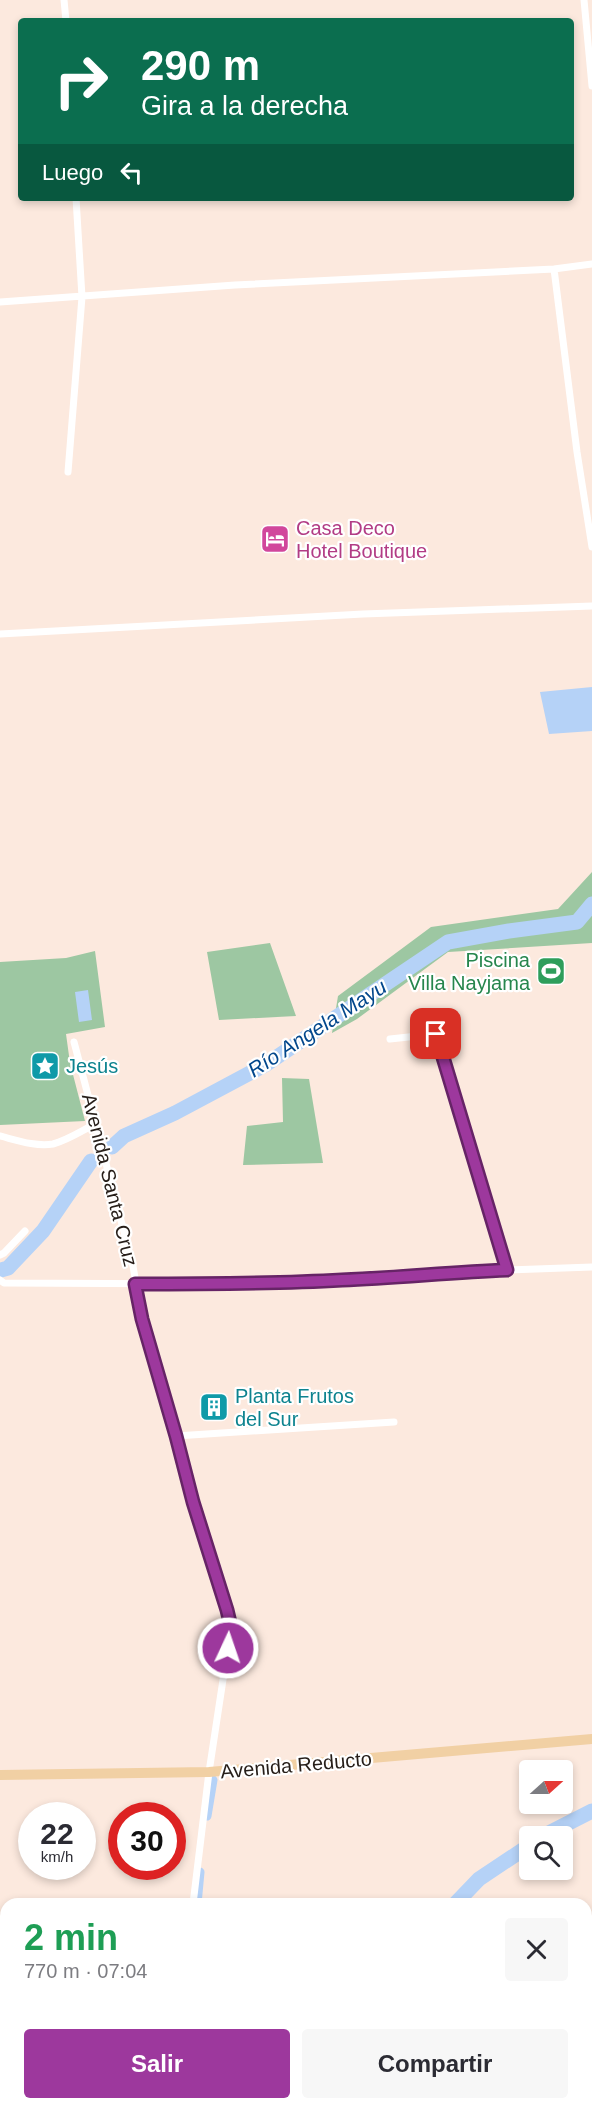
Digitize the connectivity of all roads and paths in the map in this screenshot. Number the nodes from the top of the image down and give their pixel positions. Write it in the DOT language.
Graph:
graph roads {
  1 [pos="64,0"];
  2 [pos="584,0"];
  3 [pos="66,18"];
  4 [pos="592,86"];
  5 [pos="76,201"];
  6 [pos="592,264"];
  7 [pos="554,269"];
  8 [pos="82,297"];
  9 [pos="0,302"];
  10 [pos="68,472"];
  11 [pos="592,547"];
  12 [pos="592,606"];
  13 [pos="0,634"];
  14 [pos="390,1039"];
  15 [pos="74,1042"];
  16 [pos="97,1123"];
  17 [pos="0,1136"];
  18 [pos="25,1231"];
  19 [pos="0,1255"];
  20 [pos="592,1268"];
  21 [pos="507,1270"];
  22 [pos="0,1280"];
  23 [pos="135,1284"];
  24 [pos="394,1422"];
  25 [pos="176,1436"];
  26 [pos="592,1739"];
  27 [pos="209,1772"];
  28 [pos="0,1775"];
  29 [pos="195,1898"];
  1 -- 3 [label="street"];
  2 -- 4 [label="street"];
  5 -- 8 [label="street"];
  6 -- 7 [label="street"];
  7 -- 8 [label="street"];
  7 -- 11 [label="street"];
  8 -- 9 [label="street"];
  8 -- 10 [label="street"];
  12 -- 13 [label="street"];
  14 -- 21 [label="street"];
  15 -- 16 [label="street, Avenida Santa Cruz"];
  16 -- 17 [label="street"];
  16 -- 23 [label="street, Avenida Santa Cruz"];
  18 -- 19 [label="street"];
  20 -- 21 [label="street"];
  21 -- 23 [label="street"];
  22 -- 23 [label="street"];
  23 -- 25 [label="street, Avenida Santa Cruz"];
  24 -- 25 [label="street"];
  25 -- 27 [label="street, Avenida Santa Cruz"];
  26 -- 27 [label="main road, Avenida Reducto"];
  27 -- 28 [label="main road, Avenida Reducto"];
  27 -- 29 [label="street, Avenida Santa Cruz"];
}
